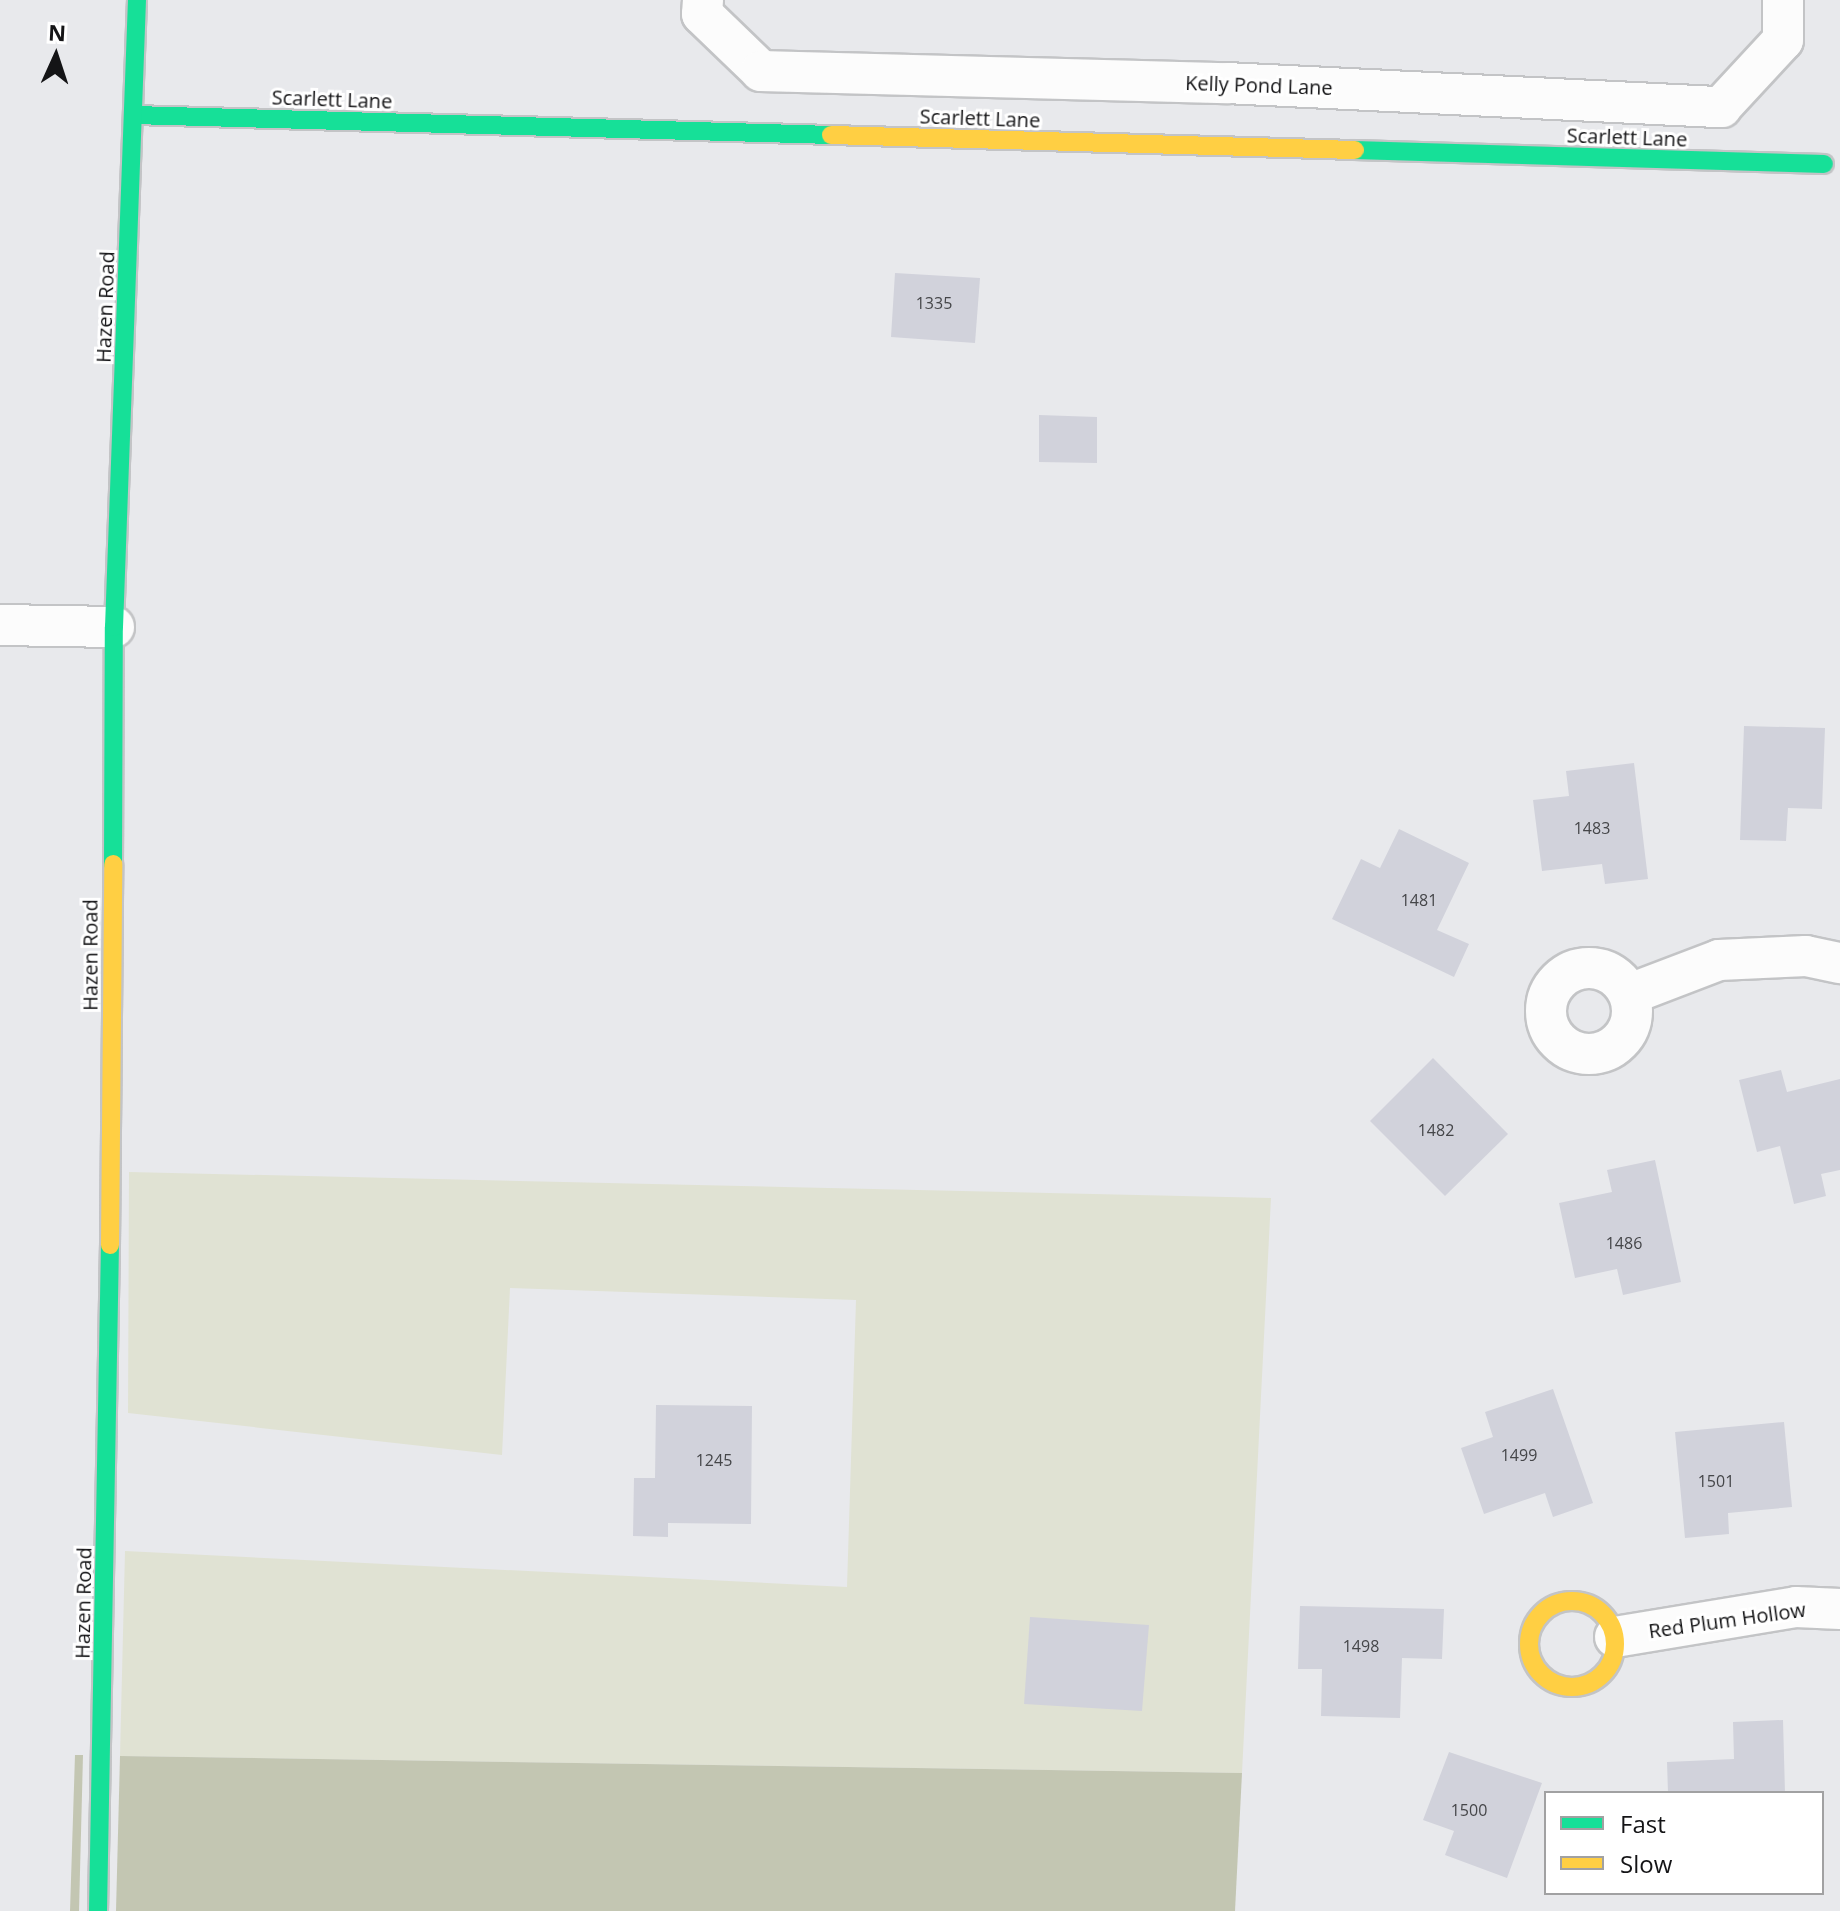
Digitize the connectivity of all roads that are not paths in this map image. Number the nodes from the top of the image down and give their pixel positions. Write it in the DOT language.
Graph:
graph roads {
  1 [pos="137,0"];
  2 [pos="703,0"];
  3 [pos="1783,0"];
  4 [pos="134,115"];
  5 [pos="1824,164"];
  6 [pos="0,625"];
  7 [pos="114,627"];
  8 [pos="1840,963"];
  9 [pos="1630,994"];
  10 [pos="1840,1609"];
  11 [pos="1615,1637"];
  12 [pos="98,1911"];
  1 -- 4 [label="street, Hazen Road"];
  2 -- 3 [label="street, Kelly Pond Lane"];
  4 -- 5 [label="street, Scarlett Lane"];
  4 -- 7 [label="street, Hazen Road"];
  6 -- 7 [label="street"];
  7 -- 12 [label="street, Hazen Road"];
  8 -- 9 [label="street"];
  10 -- 11 [label="street, Red Plum Hollow"];
  11 -- 11 [label="street"];
}
